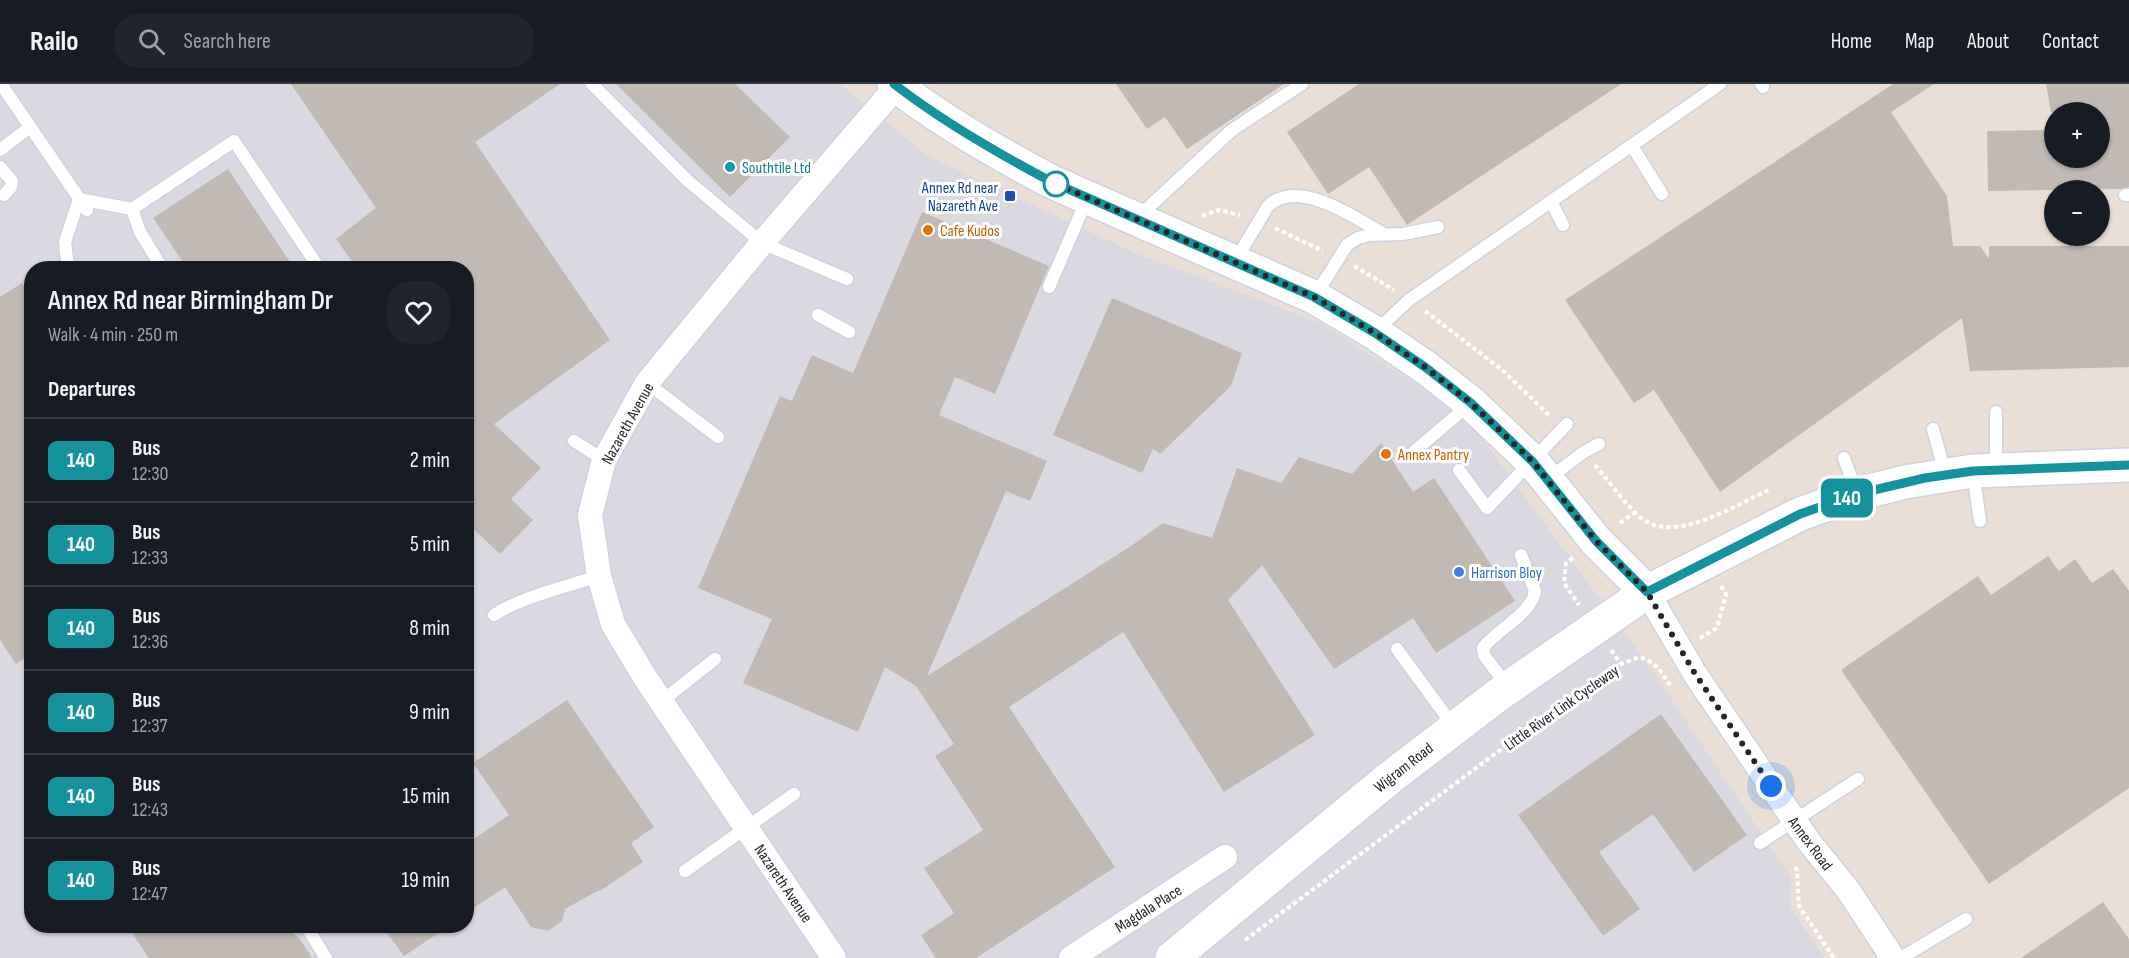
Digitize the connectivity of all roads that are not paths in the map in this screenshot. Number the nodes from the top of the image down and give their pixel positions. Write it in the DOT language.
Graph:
graph roads {
  1 [pos="1,84"];
  2 [pos="592,84"];
  3 [pos="1302,84"];
  4 [pos="1720,84"];
  5 [pos="895,85"];
  6 [pos="30,127"];
  7 [pos="1632,146"];
  8 [pos="0,150"];
  9 [pos="0,167"];
  10 [pos="1662,194"];
  11 [pos="4,195"];
  12 [pos="1088,198"];
  13 [pos="79,199"];
  14 [pos="1551,201"];
  15 [pos="132,208"];
  16 [pos="87,210"];
  17 [pos="1137,219"];
  18 [pos="1563,225"];
  19 [pos="1438,227"];
  20 [pos="1383,234"];
  21 [pos="762,243"];
  22 [pos="67,261"];
  23 [pos="158,261"];
  24 [pos="314,261"];
  25 [pos="1234,262"];
  26 [pos="847,279"];
  27 [pos="1049,286"];
  28 [pos="1314,297"];
  29 [pos="818,315"];
  30 [pos="849,332"];
  31 [pos="1375,333"];
  32 [pos="647,383"];
  33 [pos="1471,403"];
  34 [pos="1996,412"];
  35 [pos="1567,424"];
  36 [pos="1933,429"];
  37 [pos="718,437"];
  38 [pos="574,441"];
  39 [pos="1599,444"];
  40 [pos="1410,455"];
  41 [pos="1844,458"];
  42 [pos="604,460"];
  43 [pos="2129,465"];
  44 [pos="1459,470"];
  45 [pos="1540,470"];
  46 [pos="1972,471"];
  47 [pos="1857,494"];
  48 [pos="1980,521"];
  49 [pos="1521,555"];
  50 [pos="599,576"];
  51 [pos="1647,592"];
  52 [pos="494,615"];
  53 [pos="1397,649"];
  54 [pos="715,658"];
  55 [pos="1509,688"];
  56 [pos="662,701"];
  57 [pos="1454,728"];
  58 [pos="1858,779"];
  59 [pos="794,794"];
  60 [pos="1794,821"];
  61 [pos="746,828"];
  62 [pos="1760,843"];
  63 [pos="1225,857"];
  64 [pos="686,871"];
  65 [pos="1966,918"];
  66 [pos="310,933"];
  67 [pos="326,958"];
  68 [pos="834,958"];
  69 [pos="1071,958"];
  70 [pos="1172,958"];
  71 [pos="1893,958"];
  72 [pos="1901,958"];
  1 -- 6 [label="lane"];
  2 -- 21 [label="lane"];
  3 -- 17 [label="lane"];
  4 -- 7 [label="lane"];
  5 -- 12 [label="main road, Annex Road"];
  5 -- 21 [label="street, Nazareth Avenue"];
  6 -- 8 [label="lane"];
  6 -- 13 [label="lane"];
  7 -- 10 [label="lane"];
  7 -- 14 [label="lane"];
  9 -- 11 [label="lane"];
  12 -- 17 [label="main road, Annex Road"];
  12 -- 27 [label="lane"];
  13 -- 15 [label="lane"];
  13 -- 16 [label="lane"];
  13 -- 22 [label="lane"];
  14 -- 18 [label="lane"];
  14 -- 31 [label="lane"];
  15 -- 23 [label="lane"];
  15 -- 24 [label="lane"];
  17 -- 25 [label="main road, Annex Road"];
  19 -- 20 [label="lane"];
  20 -- 25 [label="lane"];
  20 -- 28 [label="lane"];
  21 -- 26 [label="lane"];
  21 -- 32 [label="street, Nazareth Avenue"];
  25 -- 28 [label="main road, Annex Road"];
  28 -- 31 [label="main road, Annex Road"];
  29 -- 30 [label="lane"];
  31 -- 33 [label="main road, Annex Road"];
  32 -- 37 [label="lane"];
  32 -- 42 [label="street, Nazareth Avenue"];
  33 -- 40 [label="lane"];
  33 -- 45 [label="main road, Annex Road"];
  34 -- 46 [label="lane"];
  35 -- 45 [label="lane"];
  36 -- 46 [label="lane"];
  38 -- 42 [label="lane"];
  39 -- 45 [label="lane"];
  41 -- 47 [label="lane"];
  42 -- 50 [label="street, Nazareth Avenue"];
  43 -- 46 [label="main road, Wigram Road"];
  44 -- 45 [label="lane"];
  45 -- 51 [label="main road, Annex Road"];
  46 -- 47 [label="main road, Wigram Road"];
  46 -- 48 [label="lane"];
  47 -- 51 [label="main road, Wigram Road"];
  49 -- 55 [label="lane"];
  50 -- 52 [label="lane"];
  50 -- 56 [label="street, Nazareth Avenue"];
  51 -- 55 [label="main road, Wigram Road"];
  51 -- 60 [label="street, Annex Road"];
  53 -- 57 [label="lane"];
  54 -- 56 [label="lane"];
  55 -- 57 [label="main road, Wigram Road"];
  56 -- 61 [label="street, Nazareth Avenue"];
  57 -- 70 [label="main road, Wigram Road"];
  58 -- 60 [label="lane"];
  59 -- 61 [label="lane"];
  60 -- 62 [label="lane"];
  60 -- 71 [label="street, Annex Road"];
  61 -- 64 [label="lane"];
  61 -- 68 [label="street, Nazareth Avenue"];
  63 -- 69 [label="street, Magdala Place"];
  65 -- 72 [label="lane"];
  66 -- 67 [label="lane"];
}
